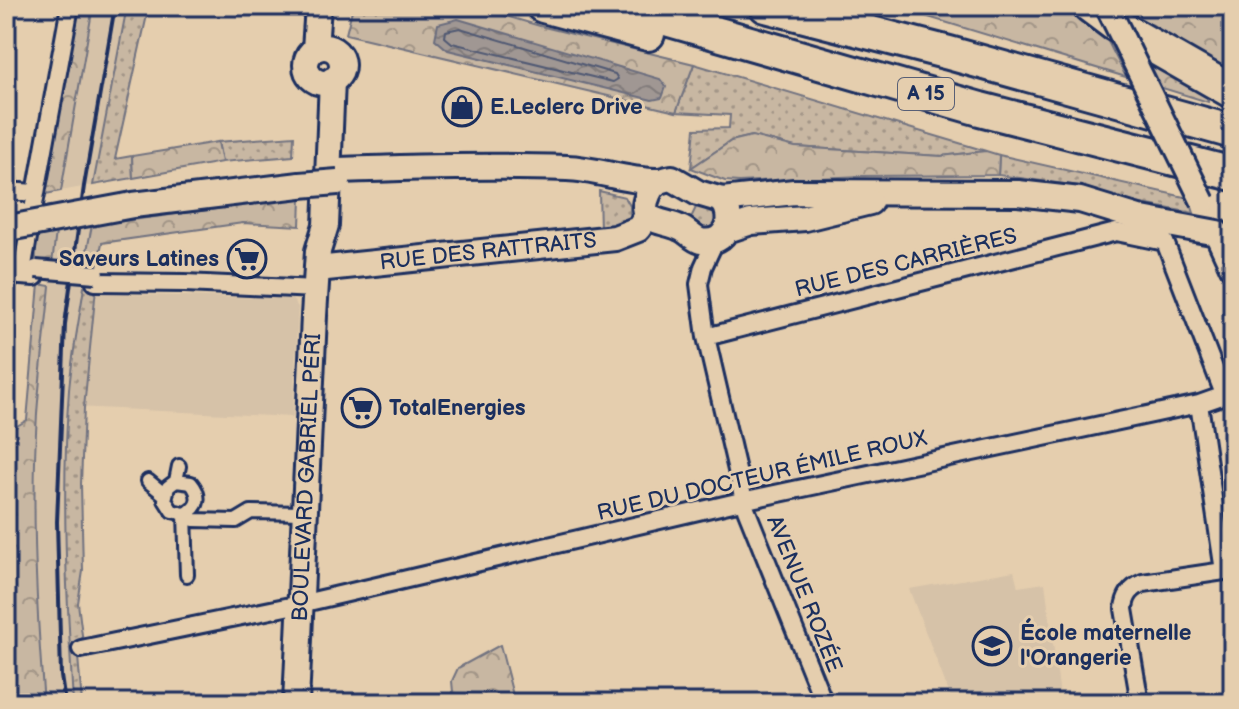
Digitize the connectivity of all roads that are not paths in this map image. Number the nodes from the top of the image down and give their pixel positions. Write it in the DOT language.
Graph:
graph roads {
  1 [pos="70,6"];
  2 [pos="318,6"];
  3 [pos="334,6"];
  4 [pos="543,6"];
  5 [pos="621,6"];
  6 [pos="766,6"];
  7 [pos="813,6"];
  8 [pos="1090,6"];
  9 [pos="1107,6"];
  10 [pos="323,48"];
  11 [pos="949,53"];
  12 [pos="1233,92"];
  13 [pos="980,109"];
  14 [pos="1233,132"];
  15 [pos="6,162"];
  16 [pos="1233,174"];
  17 [pos="339,176"];
  18 [pos="658,181"];
  19 [pos="7,191"];
  20 [pos="947,191"];
  21 [pos="35,193"];
  22 [pos="722,200"];
  23 [pos="1203,202"];
  24 [pos="647,211"];
  25 [pos="11,222"];
  26 [pos="721,235"];
  27 [pos="1233,268"];
  28 [pos="317,269"];
  29 [pos="706,337"];
  30 [pos="1229,393"];
  31 [pos="1199,404"];
  32 [pos="179,466"];
  33 [pos="148,481"];
  34 [pos="176,481"];
  35 [pos="165,495"];
  36 [pos="744,501"];
  37 [pos="304,513"];
  38 [pos="185,514"];
  39 [pos="187,575"];
  40 [pos="300,604"];
  41 [pos="81,649"];
  42 [pos="296,703"];
  43 [pos="824,703"];
  44 [pos="1140,703"];
  1 -- 21 [label="street"];
  2 -- 10 [label="main road"];
  3 -- 10 [label="main road"];
  4 -- 13 [label="highway"];
  5 -- 13 [label="highway, A 15"];
  6 -- 11 [label="highway, A 15"];
  7 -- 11 [label="highway"];
  8 -- 12 [label="highway"];
  9 -- 23 [label="street, bridge"];
  10 -- 28 [label="main road, BOULEVARD GABRIEL PÉRI"];
  11 -- 14 [label="highway, A 15"];
  13 -- 16 [label="highway, A 15"];
  15 -- 19 [label="street"];
  17 -- 18 [label="main road"];
  17 -- 24 [label="main road"];
  17 -- 25 [label="main road, bridge"];
  18 -- 22 [label="main road"];
  18 -- 24 [label="main road"];
  19 -- 21 [label="street"];
  20 -- 22 [label="main road"];
  20 -- 26 [label="main road"];
  20 -- 27 [label="main road"];
  21 -- 28 [label="street, bridge"];
  22 -- 26 [label="main road"];
  24 -- 26 [label="main road"];
  24 -- 28 [label="main road, RUE DES RATTRAITS"];
  26 -- 29 [label="street, AVENUE ROZÉE"];
  28 -- 37 [label="main road, BOULEVARD GABRIEL PÉRI"];
  29 -- 30 [label="street, RUE DES CARRIÈRES"];
  29 -- 36 [label="street, AVENUE ROZÉE"];
  30 -- 31 [label="street, RUE DU DOCTEUR ÉMILE ROUX"];
  31 -- 36 [label="street, RUE DU DOCTEUR ÉMILE ROUX"];
  31 -- 44 [label="street"];
  32 -- 34 [label="street"];
  33 -- 35 [label="street"];
  34 -- 35 [label="street"];
  34 -- 38 [label="street"];
  35 -- 38 [label="street"];
  36 -- 40 [label="street, RUE DU DOCTEUR ÉMILE ROUX"];
  36 -- 43 [label="street, AVENUE ROZÉE"];
  37 -- 38 [label="street"];
  37 -- 40 [label="main road, BOULEVARD GABRIEL PÉRI"];
  38 -- 39 [label="street"];
  40 -- 41 [label="street, RUE DU DOCTEUR ÉMILE ROUX"];
  40 -- 42 [label="main road, BOULEVARD GABRIEL PÉRI"];
}
